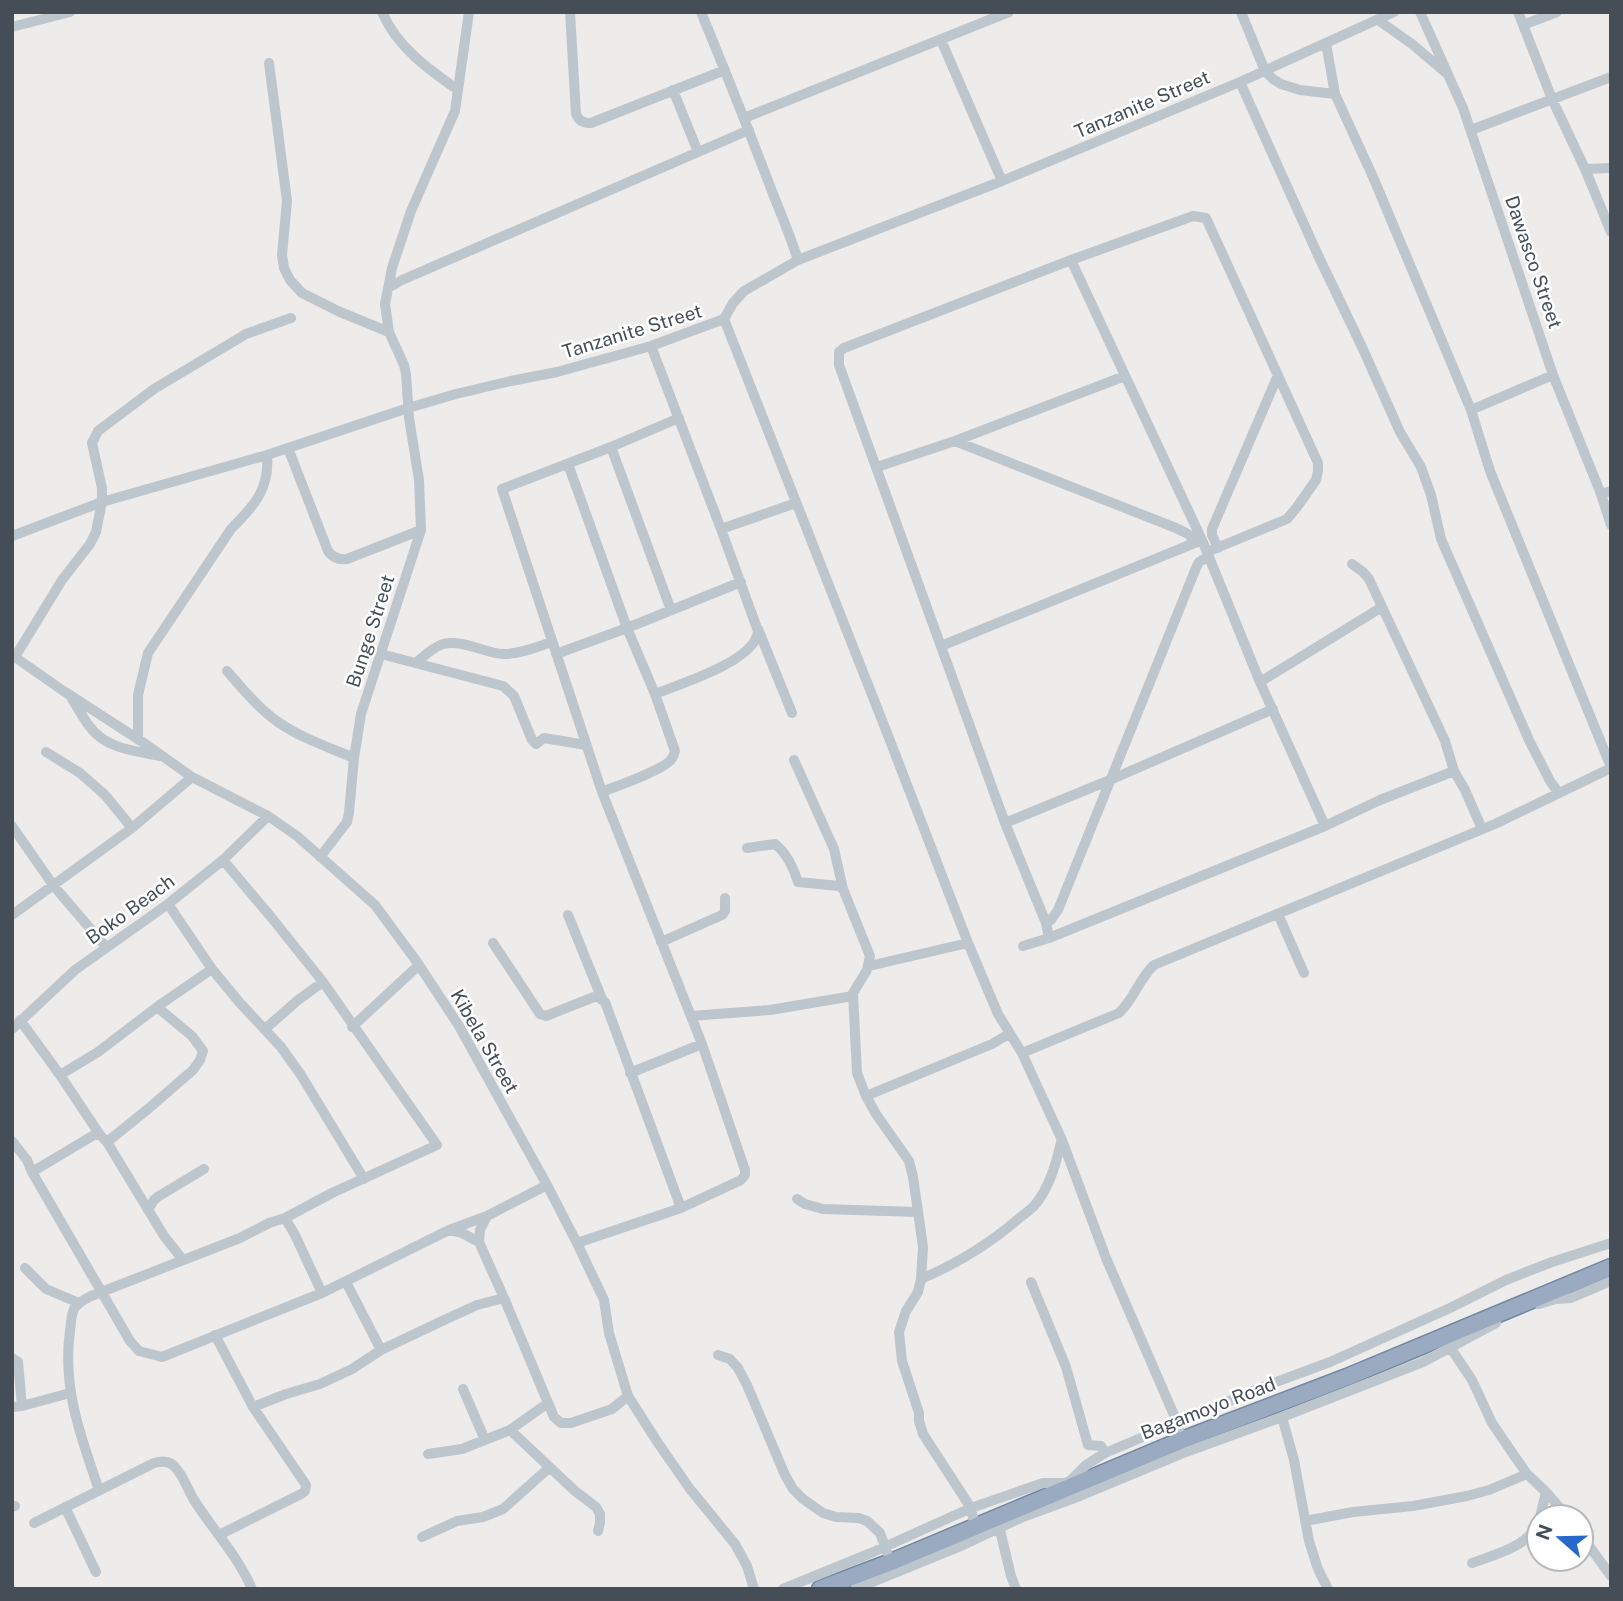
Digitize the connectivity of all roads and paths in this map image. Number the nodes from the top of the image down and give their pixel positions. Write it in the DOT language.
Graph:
graph roads {
  1 [pos="70,12"];
  2 [pos="382,12"];
  3 [pos="469,12"];
  4 [pos="570,12"];
  5 [pos="701,12"];
  6 [pos="1009,12"];
  7 [pos="1241,12"];
  8 [pos="1394,12"];
  9 [pos="1420,12"];
  10 [pos="1518,12"];
  11 [pos="1557,12"];
  12 [pos="1378,20"];
  13 [pos="1523,25"];
  14 [pos="12,27"];
  15 [pos="942,40"];
  16 [pos="1326,43"];
  17 [pos="269,63"];
  18 [pos="725,70"];
  19 [pos="1265,71"];
  20 [pos="1448,74"];
  21 [pos="1611,77"];
  22 [pos="1240,82"];
  23 [pos="458,90"];
  24 [pos="673,90"];
  25 [pos="1335,94"];
  26 [pos="1552,99"];
  27 [pos="744,118"];
  28 [pos="749,130"];
  29 [pos="1471,131"];
  30 [pos="698,152"];
  31 [pos="1611,167"];
  32 [pos="1585,169"];
  33 [pos="1002,181"];
  34 [pos="1611,232"];
  35 [pos="798,260"];
  36 [pos="1071,260"];
  37 [pos="388,288"];
  38 [pos="292,318"];
  39 [pos="724,319"];
  40 [pos="389,332"];
  41 [pos="651,346"];
  42 [pos="1278,375"];
  43 [pos="1553,375"];
  44 [pos="1125,376"];
  45 [pos="408,408"];
  46 [pos="1471,410"];
  47 [pos="679,418"];
  48 [pos="955,441"];
  49 [pos="611,447"];
  50 [pos="288,448"];
  51 [pos="267,455"];
  52 [pos="568,464"];
  53 [pos="877,467"];
  54 [pos="1606,492"];
  55 [pos="102,502"];
  56 [pos="796,503"];
  57 [pos="1611,525"];
  58 [pos="721,529"];
  59 [pos="421,530"];
  60 [pos="12,536"];
  61 [pos="1199,541"];
  62 [pos="1218,548"];
  63 [pos="1208,554"];
  64 [pos="1352,564"];
  65 [pos="741,582"];
  66 [pos="1382,607"];
  67 [pos="671,610"];
  68 [pos="756,625"];
  69 [pos="627,628"];
  70 [pos="552,642"];
  71 [pos="941,646"];
  72 [pos="381,654"];
  73 [pos="555,654"];
  74 [pos="14,656"];
  75 [pos="416,663"];
  76 [pos="227,671"];
  77 [pos="1260,682"];
  78 [pos="68,694"];
  79 [pos="655,694"];
  80 [pos="1273,709"];
  81 [pos="792,713"];
  82 [pos="138,738"];
  83 [pos="586,745"];
  84 [pos="47,752"];
  85 [pos="164,757"];
  86 [pos="354,758"];
  87 [pos="794,760"];
  88 [pos="1611,767"];
  89 [pos="1454,771"];
  90 [pos="192,777"];
  91 [pos="1110,780"];
  92 [pos="602,792"];
  93 [pos="1558,792"];
  94 [pos="268,816"];
  95 [pos="1005,823"];
  96 [pos="1325,825"];
  97 [pos="12,826"];
  98 [pos="132,828"];
  99 [pos="1482,829"];
  100 [pos="747,848"];
  101 [pos="320,857"];
  102 [pos="223,860"];
  103 [pos="53,885"];
  104 [pos="843,889"];
  105 [pos="725,898"];
  106 [pos="168,904"];
  107 [pos="1278,914"];
  108 [pos="12,915"];
  109 [pos="568,915"];
  110 [pos="1046,923"];
  111 [pos="1049,938"];
  112 [pos="661,942"];
  113 [pos="493,943"];
  114 [pos="968,943"];
  115 [pos="1023,946"];
  116 [pos="106,947"];
  117 [pos="419,965"];
  118 [pos="869,966"];
  119 [pos="212,969"];
  120 [pos="1304,972"];
  121 [pos="323,982"];
  122 [pos="853,996"];
  123 [pos="602,999"];
  124 [pos="157,1007"];
  125 [pos="691,1016"];
  126 [pos="20,1020"];
  127 [pos="352,1027"];
  128 [pos="12,1029"];
  129 [pos="265,1029"];
  130 [pos="1009,1034"];
  131 [pos="702,1044"];
  132 [pos="1022,1053"];
  133 [pos="631,1073"];
  134 [pos="60,1074"];
  135 [pos="866,1096"];
  136 [pos="104,1139"];
  137 [pos="12,1140"];
  138 [pos="1062,1140"];
  139 [pos="204,1169"];
  140 [pos="32,1172"];
  141 [pos="364,1179"];
  142 [pos="547,1185"];
  143 [pos="797,1199"];
  144 [pos="681,1208"];
  145 [pos="148,1210"];
  146 [pos="918,1212"];
  147 [pos="487,1216"];
  148 [pos="285,1218"];
  149 [pos="449,1230"];
  150 [pos="479,1242"];
  151 [pos="1611,1242"];
  152 [pos="577,1243"];
  153 [pos="183,1260"];
  154 [pos="1611,1267"];
  155 [pos="25,1268"];
  156 [pos="921,1279"];
  157 [pos="1611,1281"];
  158 [pos="346,1282"];
  159 [pos="1031,1282"];
  160 [pos="101,1292"];
  161 [pos="322,1293"];
  162 [pos="504,1298"];
  163 [pos="79,1303"];
  164 [pos="215,1335"];
  165 [pos="1450,1347"];
  166 [pos="381,1350"];
  167 [pos="718,1355"];
  168 [pos="12,1358"];
  169 [pos="463,1390"];
  170 [pos="70,1393"];
  171 [pos="628,1396"];
  172 [pos="548,1403"];
  173 [pos="17,1407"];
  174 [pos="253,1407"];
  175 [pos="1282,1417"];
  176 [pos="1177,1422"];
  177 [pos="510,1430"];
  178 [pos="485,1440"];
  179 [pos="1182,1440"];
  180 [pos="1105,1453"];
  181 [pos="428,1454"];
  182 [pos="550,1466"];
  183 [pos="1527,1474"];
  184 [pos="1066,1486"];
  185 [pos="99,1490"];
  186 [pos="1546,1492"];
  187 [pos="1543,1503"];
  188 [pos="1556,1503"];
  189 [pos="65,1507"];
  190 [pos="971,1508"];
  191 [pos="1305,1521"];
  192 [pos="998,1522"];
  193 [pos="34,1523"];
  194 [pos="975,1526"];
  195 [pos="598,1531"];
  196 [pos="219,1535"];
  197 [pos="422,1537"];
  198 [pos="1525,1540"];
  199 [pos="1595,1553"];
  200 [pos="888,1554"];
  201 [pos="1472,1563"];
  202 [pos="1607,1568"];
  203 [pos="96,1572"];
  204 [pos="1611,1576"];
  205 [pos="252,1589"];
  206 [pos="754,1589"];
  207 [pos="783,1589"];
  208 [pos="820,1589"];
  209 [pos="855,1589"];
  210 [pos="1016,1589"];
  211 [pos="1328,1589"];
  1 -- 14 [label="street"];
  2 -- 23 [label="street"];
  3 -- 23 [label="street"];
  4 -- 24 [label="street"];
  5 -- 18 [label="street"];
  6 -- 15 [label="street"];
  7 -- 19 [label="street"];
  8 -- 12 [label="street, Tanzanite Street"];
  9 -- 20 [label="street, Dawasco Street"];
  10 -- 13 [label="street"];
  11 -- 13 [label="street"];
  12 -- 16 [label="street, Tanzanite Street"];
  12 -- 20 [label="street"];
  13 -- 26 [label="street"];
  15 -- 27 [label="street"];
  15 -- 33 [label="street"];
  16 -- 19 [label="street, Tanzanite Street"];
  16 -- 25 [label="street"];
  17 -- 40 [label="street"];
  18 -- 24 [label="street"];
  18 -- 27 [label="street"];
  19 -- 22 [label="street, Tanzanite Street"];
  19 -- 25 [label="street"];
  20 -- 29 [label="street, Dawasco Street"];
  21 -- 26 [label="street"];
  22 -- 33 [label="street, Tanzanite Street"];
  22 -- 93 [label="street"];
  23 -- 37 [label="street"];
  24 -- 30 [label="street"];
  25 -- 46 [label="street"];
  26 -- 29 [label="street"];
  26 -- 32 [label="street"];
  27 -- 28 [label="street"];
  28 -- 30 [label="street"];
  28 -- 35 [label="street"];
  29 -- 43 [label="street, Dawasco Street"];
  30 -- 37 [label="street"];
  31 -- 32 [label="street"];
  32 -- 34 [label="street"];
  33 -- 35 [label="street, Tanzanite Street"];
  35 -- 39 [label="street, Tanzanite Street"];
  36 -- 42 [label="street"];
  36 -- 44 [label="street"];
  36 -- 53 [label="street"];
  37 -- 40 [label="street"];
  38 -- 55 [label="street"];
  39 -- 41 [label="street, Tanzanite Street"];
  39 -- 56 [label="street"];
  40 -- 45 [label="street"];
  41 -- 45 [label="street, Tanzanite Street"];
  41 -- 47 [label="street"];
  42 -- 62 [label="street"];
  42 -- 62 [label="street"];
  43 -- 46 [label="street"];
  43 -- 54 [label="street, Dawasco Street"];
  44 -- 48 [label="street"];
  44 -- 61 [label="street"];
  45 -- 50 [label="street, Tanzanite Street"];
  45 -- 59 [label="street, Bunge Street"];
  46 -- 88 [label="street"];
  47 -- 49 [label="street"];
  47 -- 58 [label="street"];
  48 -- 53 [label="street"];
  48 -- 61 [label="street"];
  49 -- 52 [label="street"];
  49 -- 67 [label="street"];
  50 -- 51 [label="street, Tanzanite Street"];
  50 -- 59 [label="street"];
  51 -- 55 [label="street, Tanzanite Street"];
  51 -- 82 [label="street"];
  52 -- 69 [label="street"];
  52 -- 70 [label="street"];
  53 -- 71 [label="street"];
  54 -- 57 [label="street, Dawasco Street"];
  55 -- 60 [label="street, Tanzanite Street"];
  55 -- 74 [label="street"];
  56 -- 58 [label="street"];
  56 -- 114 [label="street"];
  58 -- 65 [label="street"];
  59 -- 72 [label="street, Bunge Street"];
  61 -- 63 [label="street"];
  61 -- 71 [label="street"];
  62 -- 63 [label="street"];
  63 -- 77 [label="street"];
  63 -- 91 [label="street"];
  64 -- 66 [label="street"];
  65 -- 67 [label="street"];
  65 -- 68 [label="street"];
  66 -- 77 [label="street"];
  66 -- 89 [label="street"];
  67 -- 69 [label="street"];
  68 -- 79 [label="street"];
  68 -- 81 [label="street"];
  69 -- 73 [label="street"];
  69 -- 79 [label="street"];
  70 -- 73 [label="street"];
  70 -- 75 [label="street"];
  71 -- 95 [label="street"];
  72 -- 75 [label="street"];
  72 -- 86 [label="street, Bunge Street"];
  73 -- 83 [label="street"];
  74 -- 78 [label="street, Kibela Street"];
  75 -- 83 [label="street"];
  76 -- 86 [label="street"];
  77 -- 80 [label="street"];
  78 -- 82 [label="street, Kibela Street"];
  78 -- 85 [label="street"];
  79 -- 92 [label="street"];
  80 -- 91 [label="street"];
  80 -- 96 [label="street"];
  82 -- 85 [label="street, Kibela Street"];
  83 -- 92 [label="street"];
  84 -- 98 [label="street"];
  85 -- 90 [label="street, Kibela Street"];
  86 -- 101 [label="street, Bunge Street"];
  87 -- 104 [label="street"];
  88 -- 93 [label="street"];
  89 -- 96 [label="street"];
  89 -- 99 [label="street"];
  90 -- 94 [label="street, Kibela Street"];
  90 -- 98 [label="street"];
  91 -- 95 [label="street"];
  91 -- 110 [label="street"];
  92 -- 112 [label="street"];
  93 -- 99 [label="street"];
  94 -- 101 [label="street, Kibela Street"];
  94 -- 102 [label="street, Boko Beach"];
  95 -- 110 [label="street"];
  96 -- 111 [label="street"];
  97 -- 103 [label="street"];
  98 -- 103 [label="street"];
  99 -- 107 [label="street"];
  100 -- 104 [label="street"];
  101 -- 117 [label="street, Kibela Street"];
  102 -- 106 [label="street, Boko Beach"];
  102 -- 121 [label="street"];
  103 -- 108 [label="street"];
  103 -- 116 [label="street"];
  104 -- 118 [label="street"];
  105 -- 112 [label="street"];
  106 -- 116 [label="street, Boko Beach"];
  106 -- 119 [label="street"];
  107 -- 120 [label="street"];
  107 -- 132 [label="street"];
  109 -- 123 [label="street"];
  110 -- 111 [label="street"];
  111 -- 115 [label="street"];
  112 -- 125 [label="street"];
  113 -- 123 [label="street"];
  114 -- 118 [label="street"];
  114 -- 130 [label="street"];
  116 -- 126 [label="street, Boko Beach"];
  117 -- 127 [label="street"];
  117 -- 142 [label="street, Kibela Street"];
  118 -- 122 [label="street"];
  119 -- 124 [label="street"];
  119 -- 129 [label="street"];
  121 -- 127 [label="street"];
  121 -- 129 [label="street"];
  122 -- 125 [label="street"];
  122 -- 135 [label="street"];
  123 -- 133 [label="street"];
  124 -- 134 [label="street"];
  124 -- 136 [label="street"];
  125 -- 131 [label="street"];
  126 -- 128 [label="street, Boko Beach"];
  126 -- 134 [label="street"];
  127 -- 141 [label="street"];
  129 -- 141 [label="street"];
  130 -- 132 [label="street"];
  130 -- 135 [label="street"];
  131 -- 133 [label="street"];
  131 -- 144 [label="street"];
  132 -- 138 [label="street"];
  133 -- 144 [label="street"];
  134 -- 136 [label="street"];
  135 -- 146 [label="street"];
  136 -- 140 [label="street"];
  136 -- 145 [label="street"];
  137 -- 140 [label="street"];
  138 -- 156 [label="street"];
  138 -- 176 [label="street"];
  139 -- 145 [label="street"];
  140 -- 160 [label="street"];
  141 -- 148 [label="street"];
  142 -- 147 [label="street"];
  142 -- 152 [label="street, Kibela Street"];
  143 -- 146 [label="street"];
  144 -- 152 [label="street"];
  145 -- 153 [label="street"];
  146 -- 156 [label="street"];
  147 -- 149 [label="street"];
  147 -- 150 [label="street"];
  148 -- 153 [label="street"];
  148 -- 161 [label="street"];
  149 -- 150 [label="street"];
  149 -- 158 [label="street"];
  150 -- 162 [label="street"];
  151 -- 176 [label="street"];
  152 -- 171 [label="street, Kibela Street"];
  153 -- 160 [label="street"];
  154 -- 179 [label="highway, Bagamoyo Road"];
  155 -- 163 [label="street"];
  156 -- 190 [label="street"];
  157 -- 165 [label="street"];
  158 -- 161 [label="street"];
  158 -- 166 [label="street"];
  159 -- 180 [label="street"];
  160 -- 163 [label="street"];
  160 -- 164 [label="street"];
  161 -- 164 [label="street"];
  162 -- 166 [label="street"];
  162 -- 172 [label="street"];
  163 -- 170 [label="street"];
  164 -- 174 [label="street"];
  165 -- 175 [label="street"];
  165 -- 183 [label="street"];
  166 -- 174 [label="street"];
  167 -- 200 [label="street"];
  168 -- 173 [label="street"];
  169 -- 178 [label="street"];
  170 -- 173 [label="street"];
  170 -- 185 [label="street"];
  171 -- 172 [label="street"];
  171 -- 206 [label="street, Kibela Street"];
  172 -- 177 [label="street"];
  174 -- 196 [label="street"];
  175 -- 191 [label="street"];
  175 -- 192 [label="street"];
  176 -- 179 [label="street"];
  176 -- 180 [label="street"];
  177 -- 178 [label="street"];
  177 -- 182 [label="street"];
  178 -- 181 [label="street"];
  179 -- 184 [label="highway, Bagamoyo Road"];
  180 -- 184 [label="street"];
  182 -- 195 [label="street"];
  182 -- 197 [label="street"];
  183 -- 186 [label="street"];
  183 -- 191 [label="street"];
  184 -- 190 [label="street"];
  184 -- 192 [label="highway, Bagamoyo Road"];
  185 -- 189 [label="street"];
  185 -- 196 [label="street"];
  186 -- 187 [label="street"];
  186 -- 188 [label="street"];
  189 -- 193 [label="street"];
  189 -- 203 [label="street"];
  190 -- 194 [label="street"];
  190 -- 200 [label="street"];
  191 -- 211 [label="street"];
  192 -- 194 [label="highway, Bagamoyo Road"];
  192 -- 209 [label="street"];
  192 -- 210 [label="street"];
  194 -- 200 [label="highway, Bagamoyo Road"];
  196 -- 205 [label="street"];
  198 -- 201 [label="street"];
  199 -- 202 [label="street"];
  200 -- 207 [label="street"];
  200 -- 208 [label="highway, Bagamoyo Road"];
  202 -- 204 [label="street"];
}
